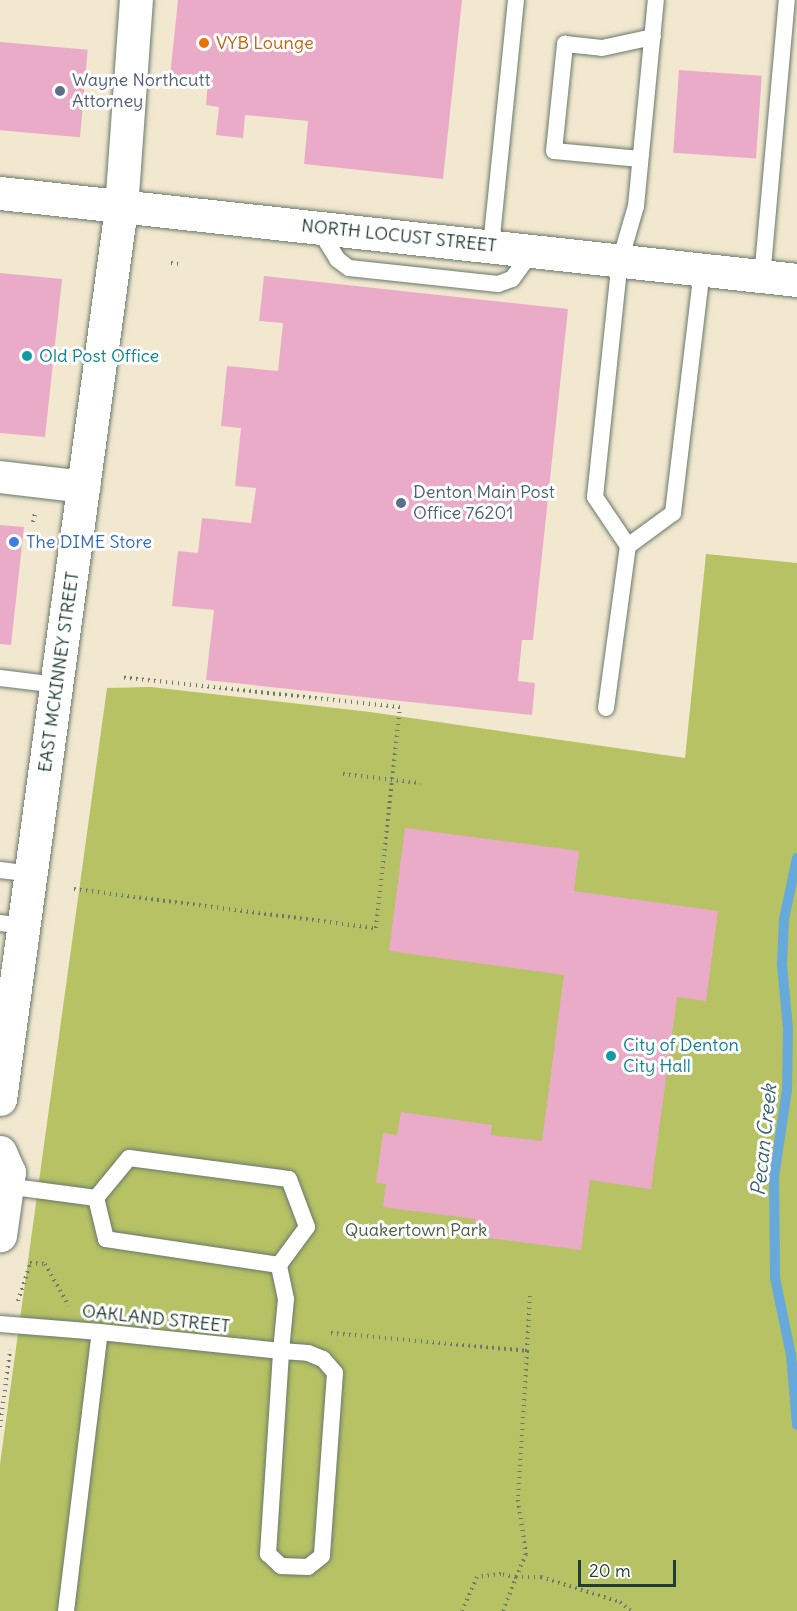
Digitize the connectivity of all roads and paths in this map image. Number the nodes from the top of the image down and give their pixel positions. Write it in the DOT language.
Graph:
graph roads {
  1 [pos="132,0"];
  2 [pos="516,0"];
  3 [pos="656,0"];
  4 [pos="787,0"];
  5 [pos="791,30"];
  6 [pos="653,37"];
  7 [pos="640,159"];
  8 [pos="0,194"];
  9 [pos="122,208"];
  10 [pos="318,228"];
  11 [pos="490,246"];
  12 [pos="532,251"];
  13 [pos="620,261"];
  14 [pos="171,263"];
  15 [pos="178,264"];
  16 [pos="702,271"];
  17 [pos="762,278"];
  18 [pos="797,280"];
  19 [pos="0,477"];
  20 [pos="84,487"];
  21 [pos="35,512"];
  22 [pos="33,522"];
  23 [pos="628,546"];
  24 [pos="122,677"];
  25 [pos="0,678"];
  26 [pos="57,685"];
  27 [pos="606,708"];
  28 [pos="343,774"];
  29 [pos="392,779"];
  30 [pos="420,783"];
  31 [pos="16,872"];
  32 [pos="74,890"];
  33 [pos="13,925"];
  34 [pos="0,1099"];
  35 [pos="0,1152"];
  36 [pos="6,1186"];
  37 [pos="96,1197"];
  38 [pos="0,1234"];
  39 [pos="18,1262"];
  40 [pos="30,1263"];
  41 [pos="279,1264"];
  42 [pos="530,1296"];
  43 [pos="0,1324"];
  44 [pos="100,1332"];
  45 [pos="281,1351"];
  46 [pos="527,1351"];
  47 [pos="66,1611"];
  48 [pos="503,1611"];
  49 [pos="631,1611"];
  1 -- 9 [label="main road, EAST MCKINNEY STREET"];
  2 -- 11 [label="lane"];
  3 -- 6 [label="lane"];
  4 -- 5 [label="lane"];
  5 -- 17 [label="lane"];
  6 -- 7 [label="lane"];
  6 -- 7 [label="lane"];
  7 -- 13 [label="lane"];
  8 -- 9 [label="main road, NORTH LOCUST STREET"];
  9 -- 10 [label="main road, NORTH LOCUST STREET"];
  9 -- 20 [label="main road, EAST MCKINNEY STREET"];
  10 -- 11 [label="main road, NORTH LOCUST STREET"];
  10 -- 12 [label="lane"];
  11 -- 12 [label="main road, NORTH LOCUST STREET"];
  12 -- 13 [label="main road, NORTH LOCUST STREET"];
  13 -- 16 [label="main road, NORTH LOCUST STREET"];
  13 -- 23 [label="lane"];
  14 -- 15 [label="path"];
  16 -- 17 [label="main road, NORTH LOCUST STREET"];
  16 -- 23 [label="lane"];
  17 -- 18 [label="main road, NORTH LOCUST STREET"];
  19 -- 20 [label="street"];
  20 -- 26 [label="main road, EAST MCKINNEY STREET"];
  21 -- 22 [label="path"];
  23 -- 27 [label="lane"];
  24 -- 29 [label="path"];
  25 -- 26 [label="lane"];
  26 -- 31 [label="main road, EAST MCKINNEY STREET"];
  28 -- 29 [label="path"];
  29 -- 30 [label="path"];
  29 -- 32 [label="path"];
  31 -- 33 [label="main road, EAST MCKINNEY STREET"];
  33 -- 34 [label="main road, EAST MCKINNEY STREET"];
  35 -- 36 [label="main road"];
  36 -- 37 [label="lane"];
  36 -- 38 [label="main road"];
  37 -- 41 [label="lane"];
  37 -- 41 [label="lane"];
  39 -- 40 [label="path"];
  41 -- 45 [label="lane"];
  42 -- 46 [label="path"];
  43 -- 44 [label="lane, OAKLAND STREET"];
  44 -- 45 [label="lane, OAKLAND STREET"];
  44 -- 47 [label="lane"];
  45 -- 45 [label="lane, OAKLAND STREET"];
  48 -- 49 [label="path"];
}
